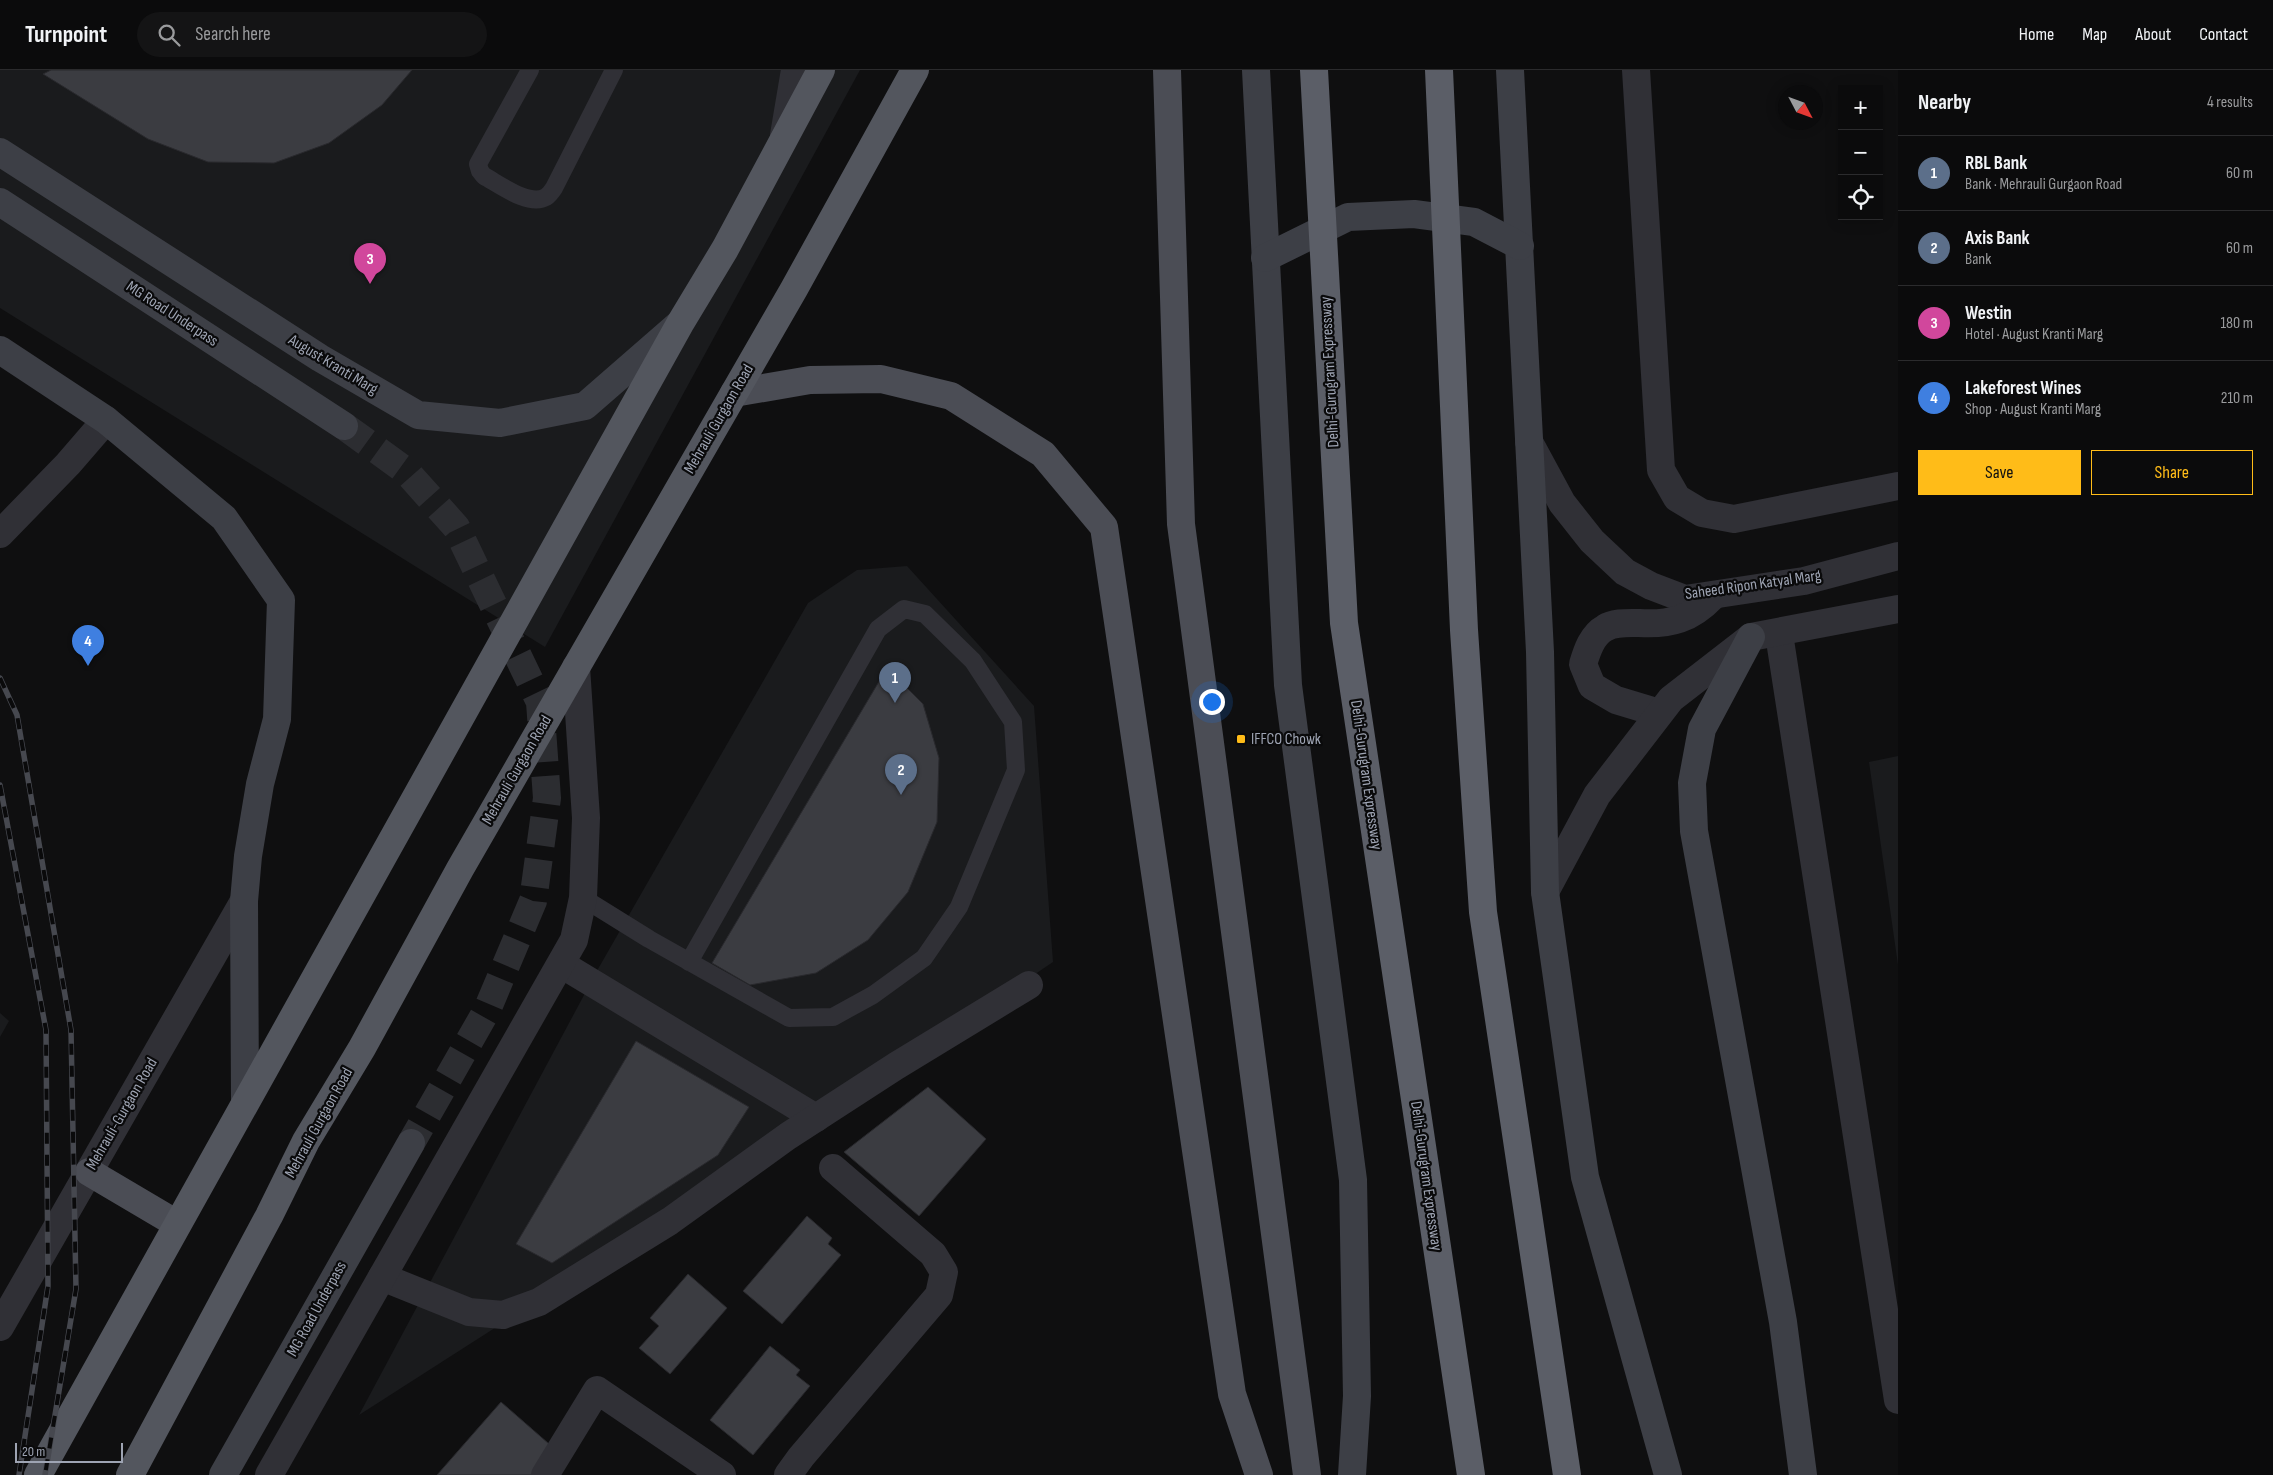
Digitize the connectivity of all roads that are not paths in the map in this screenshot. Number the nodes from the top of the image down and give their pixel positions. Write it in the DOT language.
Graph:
graph roads {
  1 [pos="530,70"];
  2 [pos="614,70"];
  3 [pos="795,70"];
  4 [pos="821,70"];
  5 [pos="915,70"];
  6 [pos="1167,70"];
  7 [pos="1256,70"];
  8 [pos="1314,70"];
  9 [pos="1439,70"];
  10 [pos="1510,70"];
  11 [pos="1636,70"];
  12 [pos="783,142"];
  13 [pos="0,152"];
  14 [pos="0,202"];
  15 [pos="1520,246"];
  16 [pos="1265,258"];
  17 [pos="681,322"];
  18 [pos="0,350"];
  19 [pos="734,393"];
  20 [pos="106,420"];
  21 [pos="344,426"];
  22 [pos="1529,442"];
  23 [pos="1898,486"];
  24 [pos="0,534"];
  25 [pos="1898,556"];
  26 [pos="1716,594"];
  27 [pos="1898,609"];
  28 [pos="1779,634"];
  29 [pos="1751,637"];
  30 [pos="576,667"];
  31 [pos="1659,713"];
  32 [pos="1545,892"];
  33 [pos="583,898"];
  34 [pos="244,901"];
  35 [pos="689,962"];
  36 [pos="561,964"];
  37 [pos="1029,985"];
  38 [pos="245,1101"];
  39 [pos="816,1118"];
  40 [pos="411,1143"];
  41 [pos="833,1168"];
  42 [pos="89,1172"];
  43 [pos="177,1224"];
  44 [pos="382,1277"];
  45 [pos="0,1327"];
  46 [pos="1898,1400"];
  47 [pos="38,1475"];
  48 [pos="130,1475"];
  49 [pos="223,1475"];
  50 [pos="269,1475"];
  51 [pos="545,1475"];
  52 [pos="722,1475"];
  53 [pos="788,1475"];
  54 [pos="1259,1475"];
  55 [pos="1307,1475"];
  56 [pos="1352,1475"];
  57 [pos="1471,1475"];
  58 [pos="1567,1475"];
  59 [pos="1668,1475"];
  60 [pos="1803,1475"];
  1 -- 2 [label="lane"];
  3 -- 12 [label="street"];
  4 -- 12 [label="highway"];
  5 -- 19 [label="highway, Mehrauli Gurgaon Road"];
  6 -- 55 [label="main road"];
  7 -- 16 [label="main road"];
  8 -- 57 [label="highway, Delhi-Gurugram Expressway, bridge"];
  9 -- 58 [label="highway, bridge"];
  10 -- 15 [label="main road"];
  11 -- 23 [label="street"];
  12 -- 17 [label="highway"];
  13 -- 17 [label="main road, August Kranti Marg"];
  14 -- 21 [label="main road, MG Road Underpass"];
  15 -- 16 [label="main road"];
  15 -- 22 [label="main road"];
  16 -- 56 [label="main road"];
  17 -- 38 [label="highway"];
  18 -- 20 [label="main road"];
  19 -- 30 [label="highway, Mehrauli Gurgaon Road"];
  19 -- 54 [label="main road"];
  20 -- 24 [label="street"];
  20 -- 34 [label="main road"];
  22 -- 26 [label="street, Saheed Ripon Katyal Marg"];
  22 -- 32 [label="main road"];
  25 -- 26 [label="street, Saheed Ripon Katyal Marg"];
  26 -- 31 [label="street"];
  27 -- 28 [label="street"];
  28 -- 29 [label="street"];
  28 -- 46 [label="street"];
  29 -- 31 [label="street"];
  29 -- 60 [label="main road"];
  30 -- 33 [label="street"];
  30 -- 48 [label="highway, Mehrauli Gurgaon Road"];
  31 -- 32 [label="street"];
  32 -- 59 [label="main road"];
  33 -- 35 [label="lane"];
  33 -- 36 [label="street"];
  34 -- 38 [label="main road"];
  34 -- 42 [label="street, Mehrauli-Gurgaon Road"];
  35 -- 35 [label="lane"];
  36 -- 39 [label="street"];
  36 -- 44 [label="street"];
  37 -- 39 [label="street"];
  38 -- 43 [label="highway"];
  39 -- 44 [label="street"];
  40 -- 49 [label="main road, MG Road Underpass"];
  41 -- 53 [label="street"];
  42 -- 43 [label="main road"];
  42 -- 45 [label="street, Mehrauli-Gurgaon Road"];
  43 -- 47 [label="highway"];
  44 -- 50 [label="street"];
  51 -- 52 [label="street"];
}
